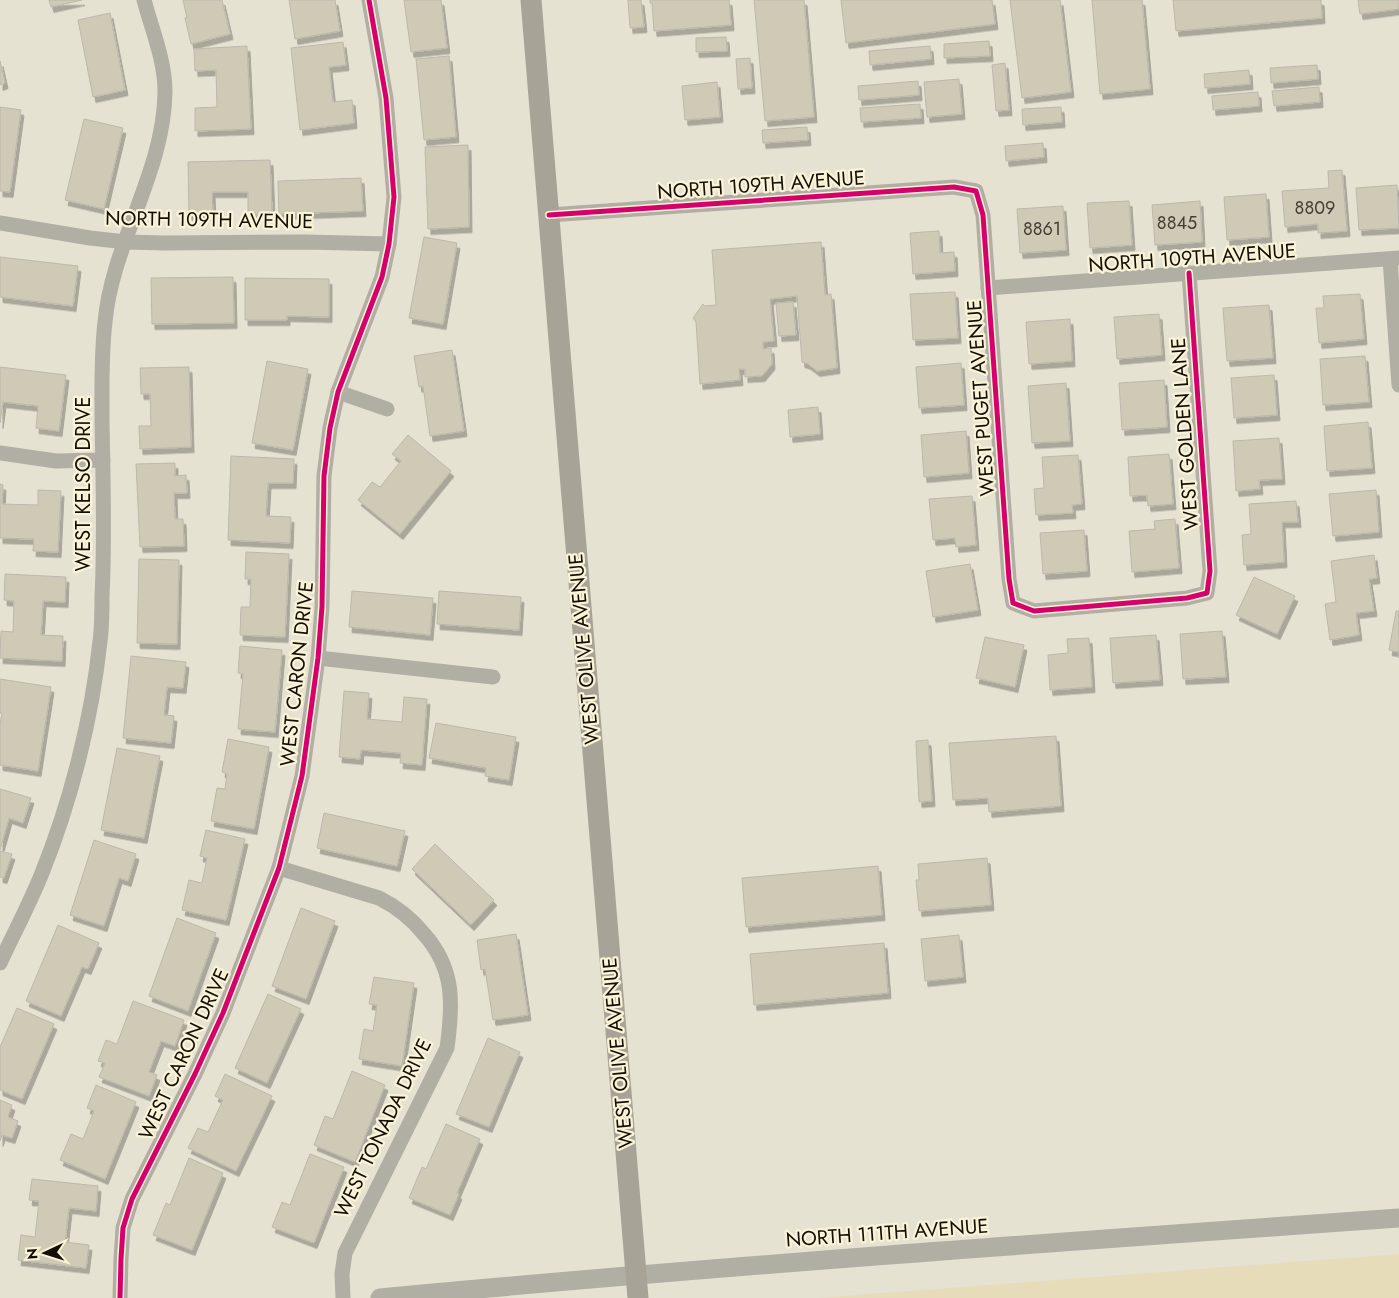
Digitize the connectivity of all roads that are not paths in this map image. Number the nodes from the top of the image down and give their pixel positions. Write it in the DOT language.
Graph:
graph roads {
  1 [pos="144,0"];
  2 [pos="369,0"];
  3 [pos="530,0"];
  4 [pos="976,191"];
  5 [pos="549,215"];
  6 [pos="0,223"];
  7 [pos="126,242"];
  8 [pos="389,244"];
  9 [pos="1394,258"];
  10 [pos="1188,273"];
  11 [pos="988,288"];
  12 [pos="1399,384"];
  13 [pos="338,392"];
  14 [pos="387,410"];
  15 [pos="0,453"];
  16 [pos="103,460"];
  17 [pos="1013,603"];
  18 [pos="318,658"];
  19 [pos="493,676"];
  20 [pos="279,868"];
  21 [pos="0,963"];
  22 [pos="1399,1218"];
  23 [pos="636,1275"];
  24 [pos="120,1298"];
  25 [pos="343,1298"];
  26 [pos="380,1298"];
  27 [pos="638,1298"];
  1 -- 7 [label="street, WEST KELSO DRIVE"];
  2 -- 8 [label="street, WEST CARON DRIVE"];
  3 -- 5 [label="main road, WEST OLIVE AVENUE"];
  4 -- 5 [label="street, NORTH 109TH AVENUE"];
  4 -- 11 [label="street, WEST PUGET AVENUE"];
  5 -- 23 [label="main road, WEST OLIVE AVENUE"];
  6 -- 7 [label="street, NORTH 109TH AVENUE"];
  7 -- 8 [label="street, NORTH 109TH AVENUE"];
  7 -- 16 [label="street, WEST KELSO DRIVE"];
  8 -- 13 [label="street, WEST CARON DRIVE"];
  9 -- 10 [label="street, NORTH 109TH AVENUE"];
  9 -- 12 [label="street"];
  10 -- 11 [label="street, NORTH 109TH AVENUE"];
  10 -- 17 [label="street, WEST GOLDEN LANE"];
  11 -- 17 [label="street, WEST PUGET AVENUE"];
  13 -- 14 [label="street"];
  13 -- 18 [label="street, WEST CARON DRIVE"];
  15 -- 16 [label="street"];
  16 -- 21 [label="street, WEST KELSO DRIVE"];
  18 -- 19 [label="street"];
  18 -- 20 [label="street, WEST CARON DRIVE"];
  20 -- 24 [label="street, WEST CARON DRIVE"];
  20 -- 25 [label="street, WEST TONADA DRIVE"];
  22 -- 23 [label="street, NORTH 111TH AVENUE"];
  23 -- 26 [label="street, NORTH 111TH AVENUE"];
  23 -- 27 [label="main road, WEST OLIVE AVENUE"];
}
